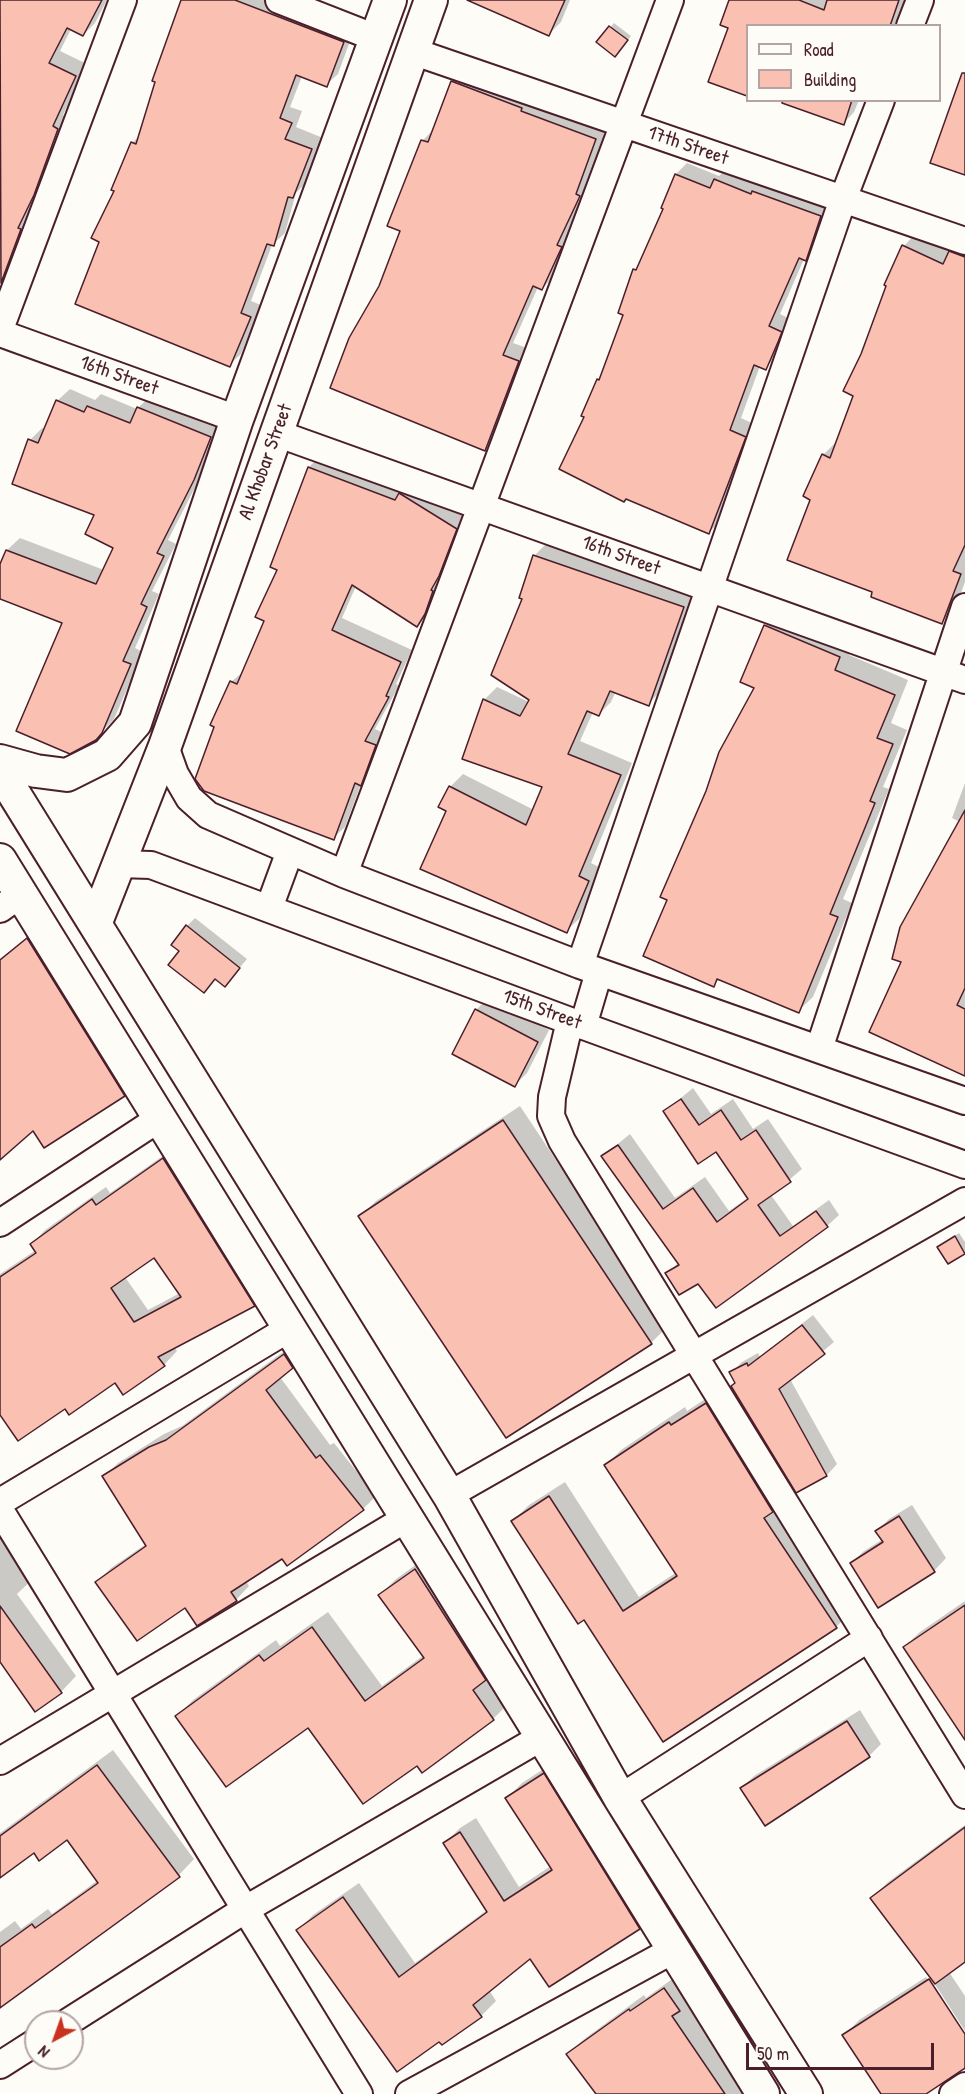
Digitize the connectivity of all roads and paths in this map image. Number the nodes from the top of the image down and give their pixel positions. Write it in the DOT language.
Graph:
graph roads {
  1 [pos="123,0"];
  2 [pos="279,0"];
  3 [pos="390,0"];
  4 [pos="431,0"];
  5 [pos="670,0"];
  6 [pos="920,0"];
  7 [pos="911,24"];
  8 [pos="376,38"];
  9 [pos="412,51"];
  10 [pos="880,102"];
  11 [pos="624,124"];
  12 [pos="843,199"];
  13 [pos="965,241"];
  14 [pos="0,331"];
  15 [pos="237,419"];
  16 [pos="276,433"];
  17 [pos="481,506"];
  18 [pos="710,588"];
  19 [pos="965,607"];
  20 [pos="168,626"];
  21 [pos="203,639"];
  22 [pos="954,676"];
  23 [pos="165,746"];
  24 [pos="0,760"];
  25 [pos="0,771"];
  26 [pos="290,851"];
  27 [pos="0,860"];
  28 [pos="118,864"];
  29 [pos="344,874"];
  30 [pos="11,901"];
  31 [pos="269,908"];
  32 [pos="96,922"];
  33 [pos="590,969"];
  34 [pos="576,1023"];
  35 [pos="819,1049"];
  36 [pos="965,1101"];
  37 [pos="160,1118"];
  38 [pos="965,1165"];
  39 [pos="965,1201"];
  40 [pos="0,1223"];
  41 [pos="290,1328"];
  42 [pos="694,1355"];
  43 [pos="449,1495"];
  44 [pos="0,1502"];
  45 [pos="0,1510"];
  46 [pos="407,1518"];
  47 [pos="869,1638"];
  48 [pos="113,1694"];
  49 [pos="542,1737"];
  50 [pos="0,1761"];
  51 [pos="965,1795"];
  52 [pos="620,1798"];
  53 [pos="246,1909"];
  54 [pos="673,1950"];
  55 [pos="84,2012"];
  56 [pos="24,2050"];
  57 [pos="0,2065"];
  58 [pos="965,2086"];
  59 [pos="359,2094"];
  60 [pos="409,2094"];
  61 [pos="763,2094"];
  62 [pos="806,2094"];
  63 [pos="953,2094"];
  1 -- 14 [label="street"];
  2 -- 8 [label="street"];
  3 -- 8 [label="street, Al Khobar Street"];
  4 -- 9 [label="street, Al Khobar Street"];
  5 -- 11 [label="street"];
  6 -- 7 [label="street"];
  8 -- 15 [label="street, Al Khobar Street"];
  9 -- 11 [label="street, 17th Street"];
  9 -- 16 [label="street, Al Khobar Street"];
  10 -- 12 [label="street"];
  11 -- 12 [label="street, 17th Street"];
  11 -- 17 [label="street"];
  12 -- 13 [label="street, 17th Street"];
  12 -- 18 [label="street"];
  14 -- 15 [label="street, 16th Street"];
  15 -- 20 [label="street, Al Khobar Street"];
  16 -- 17 [label="street, 16th Street"];
  16 -- 21 [label="street, Al Khobar Street"];
  17 -- 18 [label="street, 16th Street"];
  17 -- 29 [label="street"];
  18 -- 22 [label="street, 16th Street"];
  18 -- 33 [label="street"];
  19 -- 22 [label="street"];
  20 -- 21 [label="street"];
  20 -- 24 [label="street, Al Khobar Street"];
  21 -- 23 [label="street, Al Khobar Street"];
  22 -- 35 [label="street"];
  23 -- 26 [label="street"];
  23 -- 28 [label="street, Al Khobar Street"];
  25 -- 32 [label="street"];
  26 -- 29 [label="street"];
  26 -- 31 [label="street"];
  27 -- 30 [label="street"];
  28 -- 31 [label="street, 15th Street"];
  28 -- 32 [label="street, Al Khobar Street"];
  29 -- 33 [label="street"];
  30 -- 37 [label="street"];
  31 -- 34 [label="street, 15th Street"];
  32 -- 43 [label="street"];
  33 -- 34 [label="street"];
  33 -- 35 [label="street"];
  34 -- 38 [label="street, 15th Street"];
  34 -- 42 [label="street"];
  35 -- 36 [label="street"];
  37 -- 40 [label="street"];
  37 -- 41 [label="street"];
  39 -- 42 [label="street"];
  41 -- 44 [label="street"];
  41 -- 46 [label="street"];
  42 -- 43 [label="street"];
  42 -- 47 [label="street"];
  43 -- 52 [label="street"];
  45 -- 48 [label="street"];
  46 -- 48 [label="street"];
  46 -- 49 [label="street"];
  47 -- 51 [label="street"];
  47 -- 52 [label="street"];
  48 -- 50 [label="street"];
  48 -- 53 [label="street"];
  49 -- 53 [label="street"];
  49 -- 54 [label="street"];
  52 -- 62 [label="street"];
  53 -- 55 [label="street"];
  53 -- 59 [label="street"];
  54 -- 60 [label="street"];
  54 -- 61 [label="street"];
  56 -- 57 [label="street"];
  58 -- 63 [label="street"];
}
